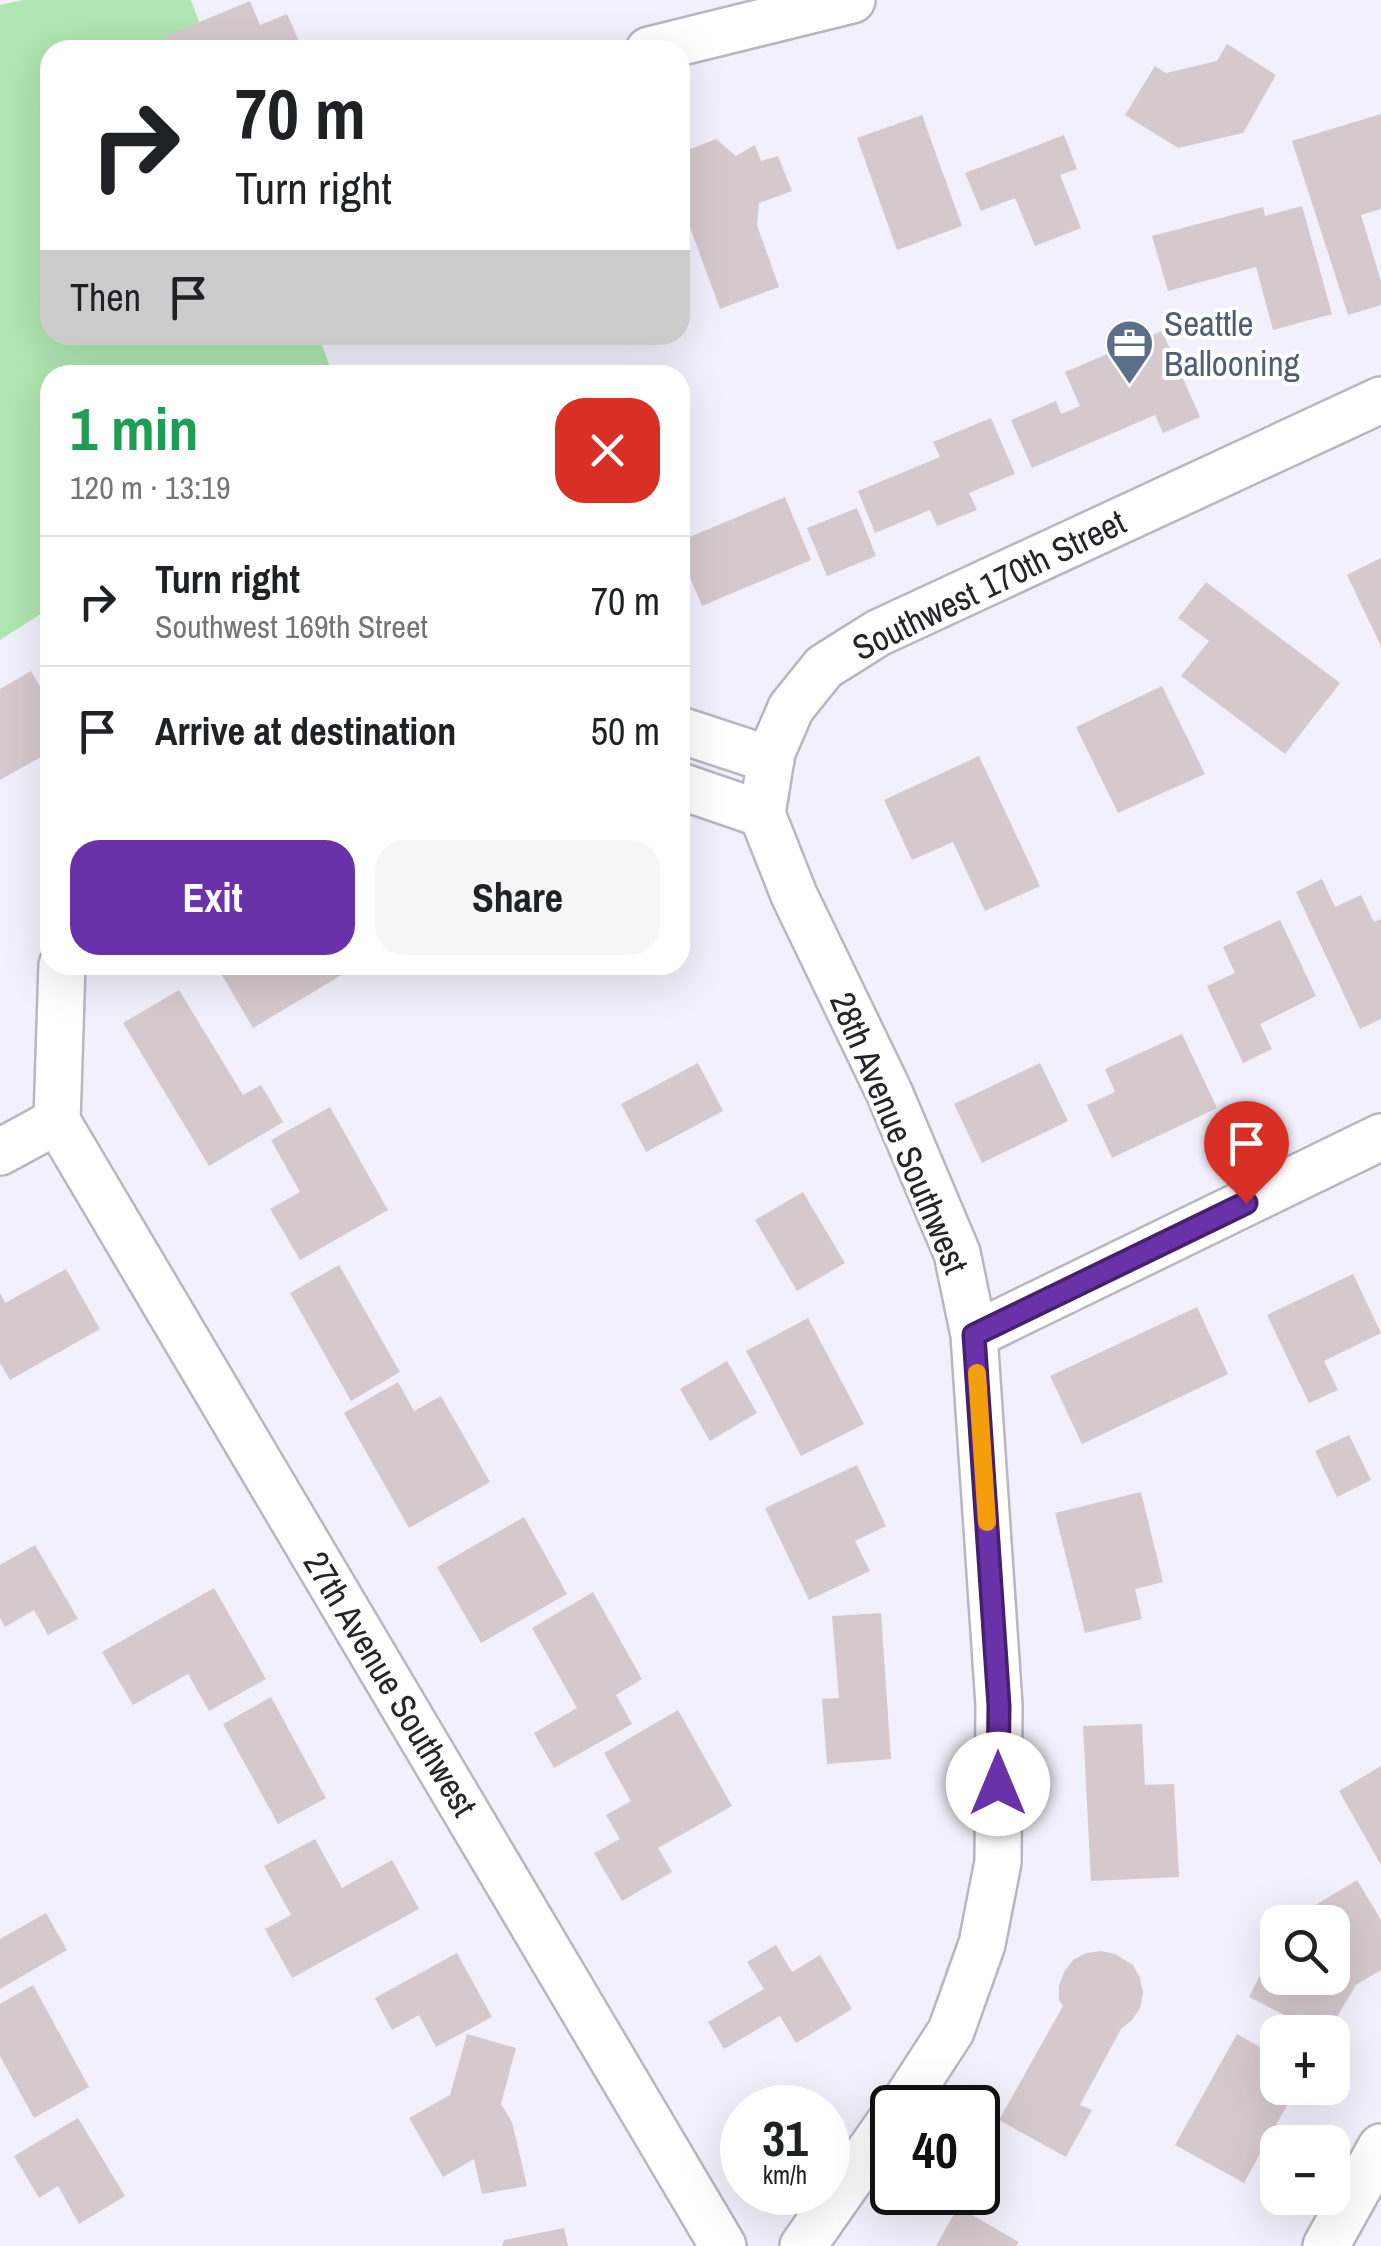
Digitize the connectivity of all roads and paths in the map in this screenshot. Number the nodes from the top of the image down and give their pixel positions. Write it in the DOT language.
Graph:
graph roads {
  1 [pos="852,0"];
  2 [pos="689,40"];
  3 [pos="1381,400"];
  4 [pos="690,733"];
  5 [pos="771,760"];
  6 [pos="690,789"];
  7 [pos="762,814"];
  8 [pos="62,975"];
  9 [pos="57,1121"];
  10 [pos="1381,1137"];
  11 [pos="0,1152"];
  12 [pos="974,1335"];
  13 [pos="916,2085"];
  14 [pos="1381,2147"];
  15 [pos="870,2150"];
  16 [pos="723,2246"];
  17 [pos="803,2246"];
  18 [pos="1326,2246"];
  1 -- 2 [label="street"];
  3 -- 5 [label="street, Southwest 170th Street"];
  4 -- 5 [label="street"];
  5 -- 7 [label="street, Southwest 170th Street"];
  6 -- 7 [label="street"];
  7 -- 12 [label="street, 28th Avenue Southwest"];
  8 -- 9 [label="street"];
  9 -- 11 [label="street"];
  9 -- 16 [label="street, 27th Avenue Southwest"];
  10 -- 12 [label="street"];
  12 -- 13 [label="street, 28th Avenue Southwest"];
  14 -- 18 [label="street"];
  15 -- 17 [label="street"];
}
